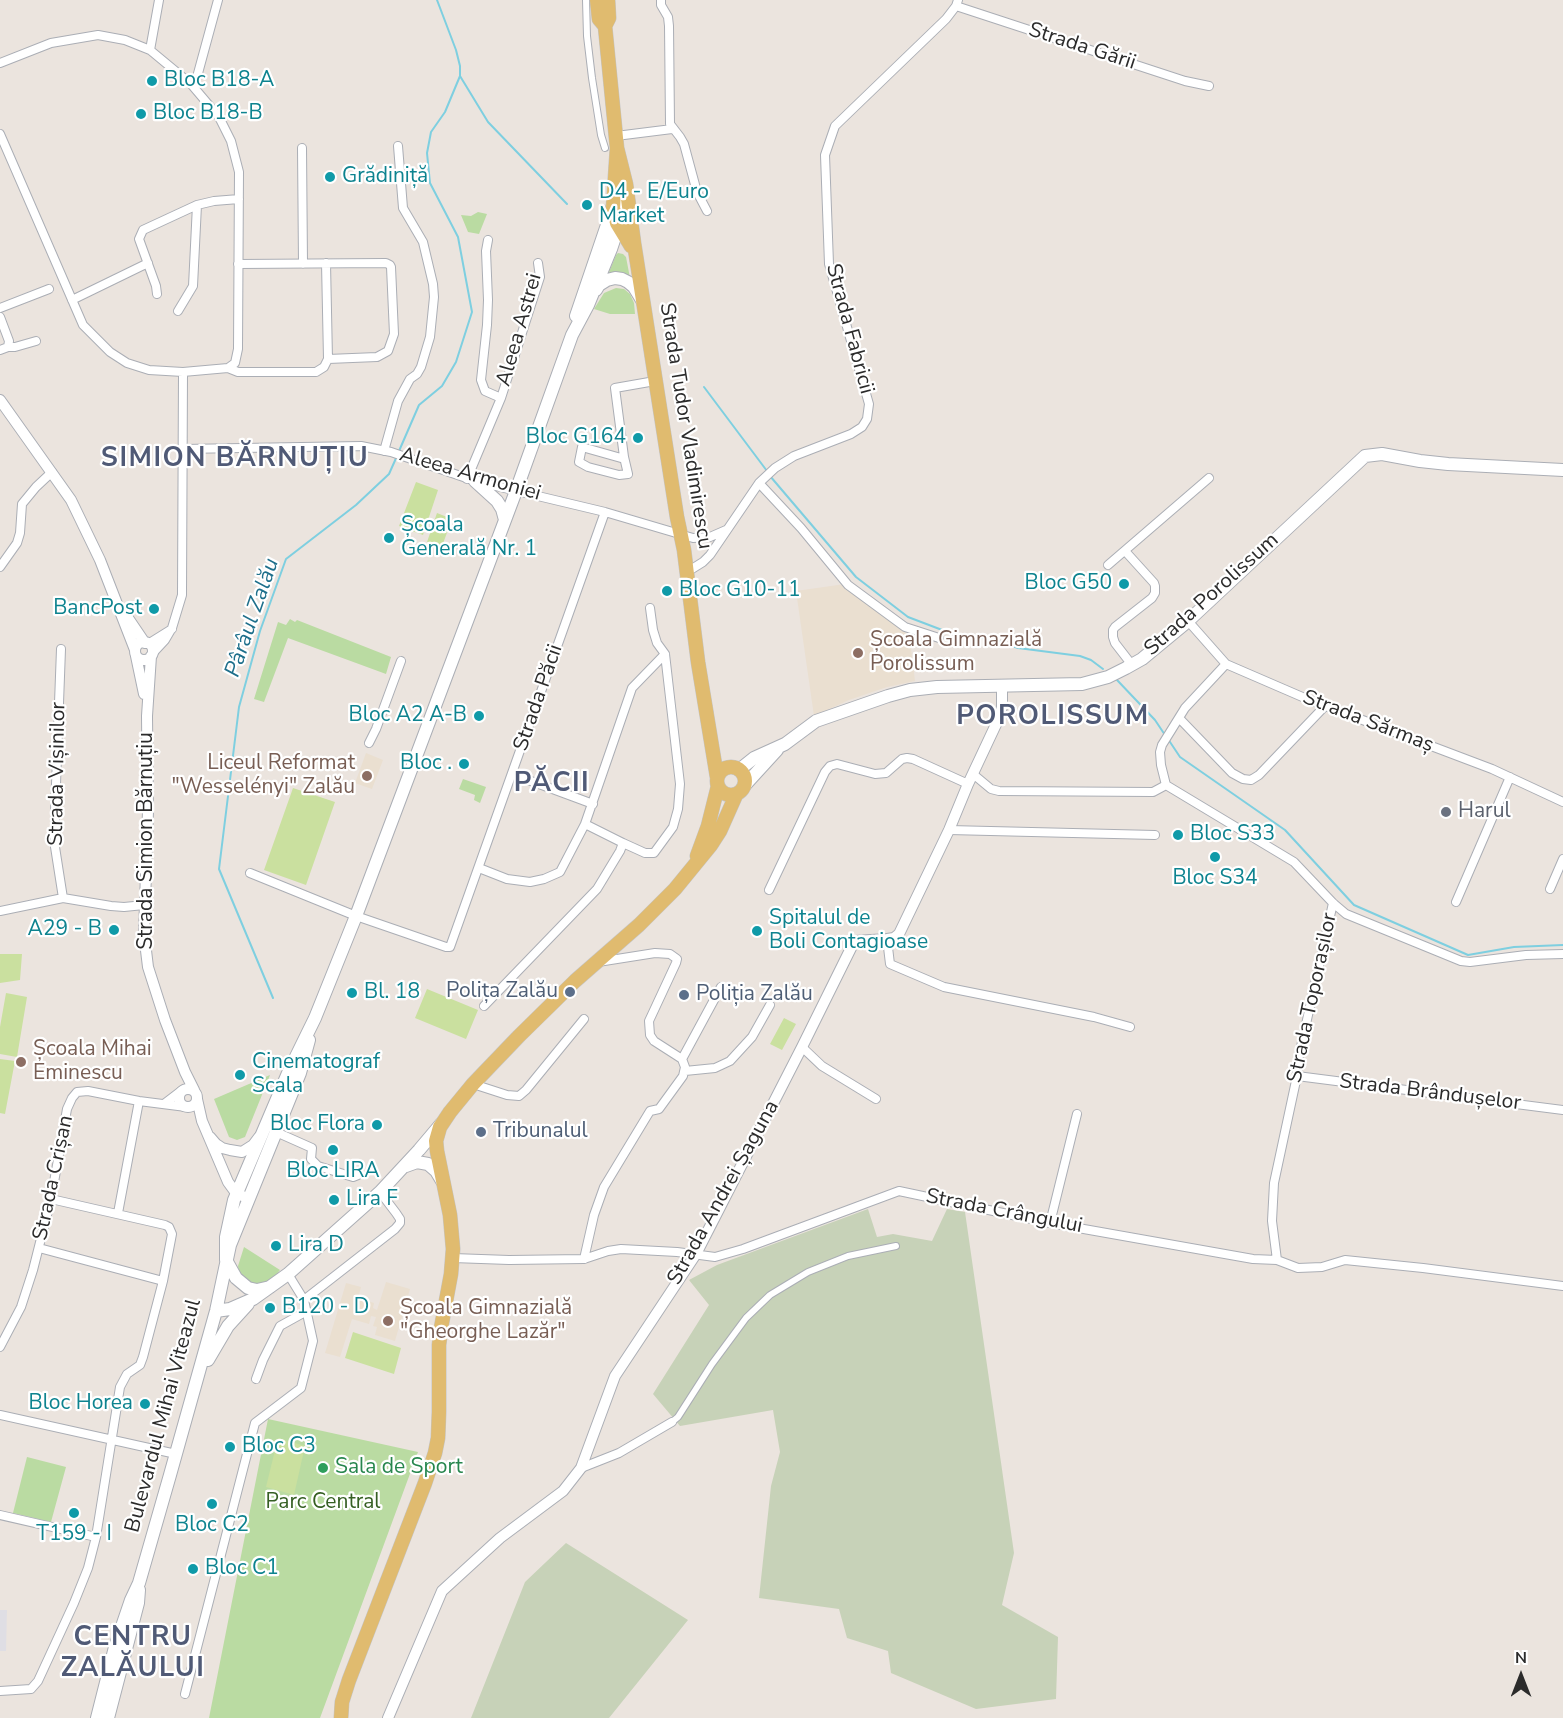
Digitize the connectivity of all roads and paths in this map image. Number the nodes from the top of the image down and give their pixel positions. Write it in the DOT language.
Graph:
graph roads {
  1 [pos="159,0"];
  2 [pos="218,0"];
  3 [pos="586,0"];
  4 [pos="597,0"];
  5 [pos="608,0"];
  6 [pos="661,0"];
  7 [pos="957,3"];
  8 [pos="605,26"];
  9 [pos="150,50"];
  10 [pos="0,63"];
  11 [pos="191,84"];
  12 [pos="1209,86"];
  13 [pos="672,129"];
  14 [pos="0,135"];
  15 [pos="613,144"];
  16 [pos="398,146"];
  17 [pos="302,148"];
  18 [pos="626,184"];
  19 [pos="239,199"];
  20 [pos="613,202"];
  21 [pos="197,205"];
  22 [pos="707,211"];
  23 [pos="620,230"];
  24 [pos="604,235"];
  25 [pos="488,240"];
  26 [pos="636,260"];
  27 [pos="148,263"];
  28 [pos="326,263"];
  29 [pos="538,263"];
  30 [pos="238,264"];
  31 [pos="303,264"];
  32 [pos="49,289"];
  33 [pos="593,293"];
  34 [pos="157,294"];
  35 [pos="72,300"];
  36 [pos="643,302"];
  37 [pos="0,308"];
  38 [pos="178,311"];
  39 [pos="0,317"];
  40 [pos="572,335"];
  41 [pos="36,341"];
  42 [pos="4,348"];
  43 [pos="328,359"];
  44 [pos="228,368"];
  45 [pos="183,372"];
  46 [pos="655,381"];
  47 [pos="501,398"];
  48 [pos="0,400"];
  49 [pos="183,449"];
  50 [pos="387,451"];
  51 [pos="624,457"];
  52 [pos="1563,471"];
  53 [pos="52,472"];
  54 [pos="1209,478"];
  55 [pos="471,480"];
  56 [pos="761,481"];
  57 [pos="516,490"];
  58 [pos="605,512"];
  59 [pos="505,520"];
  60 [pos="728,529"];
  61 [pos="680,534"];
  62 [pos="1125,551"];
  63 [pos="1108,565"];
  64 [pos="0,567"];
  65 [pos="687,572"];
  66 [pos="118,604"];
  67 [pos="650,608"];
  68 [pos="1188,621"];
  69 [pos="939,638"];
  70 [pos="61,649"];
  71 [pos="149,649"];
  72 [pos="135,653"];
  73 [pos="665,654"];
  74 [pos="401,661"];
  75 [pos="1132,664"];
  76 [pos="1226,664"];
  77 [pos="1002,686"];
  78 [pos="1325,706"];
  79 [pos="148,712"];
  80 [pos="1179,718"];
  81 [pos="712,742"];
  82 [pos="369,743"];
  83 [pos="777,749"];
  84 [pos="737,769"];
  85 [pos="512,774"];
  86 [pos="1510,777"];
  87 [pos="970,779"];
  88 [pos="717,782"];
  89 [pos="1166,785"];
  90 [pos="740,790"];
  91 [pos="1563,802"];
  92 [pos="593,804"];
  93 [pos="585,824"];
  94 [pos="949,830"];
  95 [pos="1155,835"];
  96 [pos="622,843"];
  97 [pos="1563,859"];
  98 [pos="479,868"];
  99 [pos="250,873"];
  100 [pos="689,873"];
  101 [pos="1550,889"];
  102 [pos="769,890"];
  103 [pos="63,898"];
  104 [pos="1456,902"];
  105 [pos="1334,903"];
  106 [pos="144,905"];
  107 [pos="0,911"];
  108 [pos="356,916"];
  109 [pos="886,939"];
  110 [pos="1563,954"];
  111 [pos="598,962"];
  112 [pos="721,987"];
  113 [pos="770,1005"];
  114 [pos="484,1006"];
  115 [pos="315,1018"];
  116 [pos="584,1019"];
  117 [pos="1130,1027"];
  118 [pos="802,1047"];
  119 [pos="682,1059"];
  120 [pos="685,1071"];
  121 [pos="1297,1077"];
  122 [pos="473,1084"];
  123 [pos="188,1097"];
  124 [pos="876,1100"];
  125 [pos="139,1101"];
  126 [pos="164,1104"];
  127 [pos="1563,1110"];
  128 [pos="1077,1114"];
  129 [pos="443,1121"];
  130 [pos="276,1132"];
  131 [pos="261,1134"];
  132 [pos="208,1135"];
  133 [pos="420,1150"];
  134 [pos="439,1162"];
  135 [pos="405,1167"];
  136 [pos="358,1175"];
  137 [pos="446,1191"];
  138 [pos="380,1192"];
  139 [pos="236,1193"];
  140 [pos="249,1198"];
  141 [pos="51,1199"];
  142 [pos="118,1213"];
  143 [pos="1050,1223"];
  144 [pos="896,1246"];
  145 [pos="39,1248"];
  146 [pos="696,1254"];
  147 [pos="453,1258"];
  148 [pos="584,1259"];
  149 [pos="226,1260"];
  150 [pos="1277,1260"];
  151 [pos="288,1274"];
  152 [pos="163,1281"];
  153 [pos="1563,1286"];
  154 [pos="270,1287"];
  155 [pos="253,1299"];
  156 [pos="304,1300"];
  157 [pos="216,1311"];
  158 [pos="307,1311"];
  159 [pos="0,1347"];
  160 [pos="256,1379"];
  161 [pos="196,1385"];
  162 [pos="0,1415"];
  163 [pos="672,1422"];
  164 [pos="111,1441"];
  165 [pos="176,1454"];
  166 [pos="581,1468"];
  167 [pos="0,1515"];
  168 [pos="96,1537"];
  169 [pos="140,1582"];
  170 [pos="0,1691"];
  171 [pos="185,1694"];
  172 [pos="345,1694"];
  173 [pos="97,1718"];
  174 [pos="108,1718"];
  175 [pos="335,1718"];
  176 [pos="341,1718"];
  177 [pos="388,1718"];
  1 -- 9 [label="street"];
  2 -- 11 [label="street"];
  3 -- 15 [label="street"];
  4 -- 8 [label="main road, Bulevardul Mihai Viteazul"];
  5 -- 8 [label="main road, Bulevardul Mihai Viteazul"];
  6 -- 13 [label="street"];
  7 -- 12 [label="street, Strada Gării"];
  7 -- 56 [label="street, Strada Fabricii"];
  8 -- 15 [label="main road, Bulevardul Mihai Viteazul"];
  9 -- 10 [label="street"];
  9 -- 11 [label="street"];
  11 -- 19 [label="street"];
  13 -- 15 [label="street"];
  13 -- 22 [label="street"];
  14 -- 35 [label="street"];
  15 -- 18 [label="main road, Bulevardul Mihai Viteazul"];
  15 -- 20 [label="main road, Bulevardul Mihai Viteazul"];
  16 -- 50 [label="street"];
  17 -- 31 [label="street"];
  18 -- 23 [label="main road, Bulevardul Mihai Viteazul"];
  18 -- 26 [label="main road, Strada Tudor Vladimirescu"];
  19 -- 21 [label="street"];
  19 -- 30 [label="street"];
  20 -- 23 [label="main road, Strada Tudor Vladimirescu"];
  20 -- 24 [label="main road, Bulevardul Mihai Viteazul"];
  21 -- 27 [label="street"];
  21 -- 38 [label="street"];
  23 -- 24 [label="main road"];
  23 -- 26 [label="main road, Strada Tudor Vladimirescu"];
  23 -- 33 [label="main road, Bulevardul Mihai Viteazul"];
  24 -- 40 [label="main road, Bulevardul Mihai Viteazul"];
  25 -- 47 [label="street, Aleea Astrei"];
  26 -- 36 [label="main road, Strada Tudor Vladimirescu"];
  27 -- 34 [label="street"];
  27 -- 35 [label="street"];
  28 -- 31 [label="street"];
  28 -- 43 [label="street"];
  28 -- 43 [label="street"];
  29 -- 47 [label="street, Aleea Astrei"];
  30 -- 31 [label="street"];
  30 -- 44 [label="street"];
  32 -- 37 [label="street"];
  33 -- 36 [label="main road"];
  33 -- 40 [label="main road, Bulevardul Mihai Viteazul"];
  35 -- 45 [label="street"];
  36 -- 46 [label="main road, Strada Tudor Vladimirescu"];
  39 -- 42 [label="street"];
  40 -- 57 [label="main road, Bulevardul Mihai Viteazul"];
  41 -- 42 [label="street"];
  43 -- 44 [label="street"];
  44 -- 45 [label="street"];
  45 -- 49 [label="street"];
  46 -- 51 [label="street"];
  46 -- 61 [label="main road, Strada Tudor Vladimirescu"];
  47 -- 55 [label="street, Aleea Astrei"];
  48 -- 53 [label="street, Strada Simion Bărnuțiu"];
  49 -- 50 [label="street, Aleea Armoniei"];
  49 -- 71 [label="street"];
  50 -- 55 [label="street, Aleea Armoniei"];
  51 -- 51 [label="street"];
  52 -- 68 [label="main road, Strada Porolissum"];
  53 -- 64 [label="street"];
  53 -- 66 [label="street, Strada Simion Bărnuțiu"];
  54 -- 62 [label="street"];
  55 -- 57 [label="street, Aleea Armoniei"];
  55 -- 59 [label="main road"];
  56 -- 60 [label="street, Strada Fabricii"];
  56 -- 69 [label="street"];
  57 -- 58 [label="street, Aleea Armoniei"];
  57 -- 59 [label="main road, Bulevardul Mihai Viteazul"];
  58 -- 61 [label="street, Aleea Armoniei"];
  58 -- 85 [label="street, Strada Păcii"];
  59 -- 108 [label="main road, Bulevardul Mihai Viteazul"];
  60 -- 61 [label="street"];
  60 -- 65 [label="street, Strada Fabricii"];
  61 -- 65 [label="main road, Strada Tudor Vladimirescu"];
  62 -- 63 [label="street"];
  62 -- 75 [label="street"];
  65 -- 81 [label="main road, Strada Tudor Vladimirescu"];
  66 -- 71 [label="street, Strada Simion Bărnuțiu"];
  66 -- 72 [label="street, Strada Simion Bărnuțiu"];
  67 -- 73 [label="street"];
  68 -- 75 [label="main road, Strada Porolissum"];
  68 -- 76 [label="street, Strada Sărmaș"];
  70 -- 103 [label="street, Strada Vișinilor"];
  71 -- 72 [label="street"];
  71 -- 72 [label="street"];
  71 -- 79 [label="street, Strada Simion Bărnuțiu"];
  72 -- 79 [label="street, Strada Simion Bărnuțiu"];
  73 -- 92 [label="street"];
  73 -- 96 [label="street"];
  74 -- 82 [label="street"];
  75 -- 77 [label="main road, Strada Porolissum"];
  76 -- 78 [label="street, Strada Sărmaș"];
  76 -- 80 [label="street"];
  77 -- 83 [label="main road, Strada Porolissum"];
  77 -- 87 [label="street"];
  78 -- 80 [label="street"];
  78 -- 86 [label="street, Strada Sărmaș"];
  79 -- 106 [label="street, Strada Simion Bărnuțiu"];
  80 -- 89 [label="street"];
  81 -- 84 [label="main road"];
  81 -- 88 [label="main road, Strada Tudor Vladimirescu"];
  83 -- 84 [label="main road, Strada Porolissum"];
  83 -- 90 [label="main road, Strada Porolissum"];
  84 -- 88 [label="main road"];
  84 -- 90 [label="main road"];
  85 -- 92 [label="street"];
  85 -- 98 [label="street, Strada Păcii"];
  86 -- 91 [label="street, Strada Sărmaș"];
  86 -- 104 [label="street"];
  87 -- 89 [label="street"];
  87 -- 94 [label="street"];
  87 -- 102 [label="street"];
  88 -- 90 [label="main road"];
  88 -- 100 [label="main road, Strada Tudor Vladimirescu"];
  89 -- 105 [label="street, Strada Toporașilor"];
  90 -- 100 [label="main road, Strada Tudor Vladimirescu"];
  92 -- 93 [label="street"];
  93 -- 96 [label="street"];
  93 -- 98 [label="street"];
  94 -- 95 [label="street"];
  94 -- 109 [label="street"];
  96 -- 114 [label="street"];
  97 -- 101 [label="street"];
  98 -- 108 [label="street, Strada Păcii"];
  99 -- 108 [label="street, Strada Păcii"];
  100 -- 111 [label="main road, Strada Tudor Vladimirescu"];
  103 -- 106 [label="street"];
  103 -- 107 [label="street"];
  105 -- 110 [label="street"];
  105 -- 121 [label="street, Strada Toporașilor"];
  106 -- 123 [label="street, Strada Simion Bărnuțiu"];
  108 -- 115 [label="main road, Bulevardul Mihai Viteazul"];
  109 -- 117 [label="street"];
  109 -- 118 [label="street, Strada Andrei Șaguna"];
  111 -- 119 [label="street"];
  111 -- 122 [label="main road, Strada Tudor Vladimirescu"];
  112 -- 119 [label="street"];
  113 -- 120 [label="street"];
  115 -- 130 [label="main road, Bulevardul Mihai Viteazul"];
  115 -- 131 [label="main road, Bulevardul Mihai Viteazul"];
  116 -- 122 [label="street"];
  118 -- 124 [label="street"];
  118 -- 146 [label="street, Strada Andrei Șaguna"];
  119 -- 120 [label="street"];
  120 -- 148 [label="street"];
  121 -- 127 [label="street, Strada Brândușelor"];
  121 -- 150 [label="street, Strada Toporașilor"];
  122 -- 129 [label="main road, Strada Tudor Vladimirescu"];
  123 -- 126 [label="street, Strada Crișan"];
  123 -- 126 [label="street"];
  123 -- 132 [label="street, Strada Simion Bărnuțiu"];
  125 -- 126 [label="street, Strada Crișan"];
  125 -- 141 [label="street, Strada Crișan"];
  125 -- 142 [label="street"];
  128 -- 143 [label="street"];
  129 -- 133 [label="main road, Strada Tudor Vladimirescu"];
  129 -- 134 [label="main road"];
  130 -- 136 [label="street"];
  130 -- 140 [label="main road, Bulevardul Mihai Viteazul"];
  131 -- 132 [label="street"];
  131 -- 139 [label="main road, Bulevardul Mihai Viteazul"];
  132 -- 139 [label="street, Strada Simion Bărnuțiu"];
  133 -- 134 [label="main road"];
  133 -- 135 [label="main road, Strada Tudor Vladimirescu"];
  134 -- 137 [label="main road"];
  135 -- 137 [label="main road"];
  135 -- 138 [label="main road, Strada Tudor Vladimirescu"];
  137 -- 147 [label="main road"];
  138 -- 151 [label="main road, Strada Tudor Vladimirescu"];
  138 -- 156 [label="street"];
  139 -- 140 [label="street"];
  139 -- 149 [label="main road, Bulevardul Mihai Viteazul"];
  140 -- 149 [label="main road, Bulevardul Mihai Viteazul"];
  141 -- 142 [label="street"];
  141 -- 145 [label="street, Strada Crișan"];
  142 -- 152 [label="street"];
  143 -- 146 [label="street, Strada Crângului"];
  143 -- 150 [label="street, Strada Crângului"];
  144 -- 163 [label="street"];
  145 -- 152 [label="street"];
  145 -- 159 [label="street, Strada Crișan"];
  146 -- 148 [label="street, Strada Crângului"];
  146 -- 166 [label="street, Strada Andrei Șaguna"];
  147 -- 148 [label="street, Strada Crângului"];
  147 -- 172 [label="main road"];
  149 -- 154 [label="main road"];
  149 -- 157 [label="main road, Bulevardul Mihai Viteazul"];
  150 -- 153 [label="street, Strada Crângului"];
  151 -- 154 [label="main road, Strada Tudor Vladimirescu"];
  151 -- 156 [label="street"];
  152 -- 164 [label="street"];
  154 -- 155 [label="main road, Strada Tudor Vladimirescu"];
  155 -- 157 [label="main road, Strada Tudor Vladimirescu"];
  155 -- 161 [label="main road"];
  156 -- 158 [label="street"];
  157 -- 161 [label="main road, Bulevardul Mihai Viteazul"];
  158 -- 160 [label="street"];
  158 -- 171 [label="street"];
  161 -- 165 [label="main road, Bulevardul Mihai Viteazul"];
  162 -- 164 [label="street"];
  163 -- 166 [label="street"];
  164 -- 165 [label="street"];
  164 -- 168 [label="street"];
  165 -- 169 [label="main road, Bulevardul Mihai Viteazul"];
  166 -- 177 [label="street, Strada Andrei Șaguna"];
  167 -- 168 [label="street"];
  168 -- 170 [label="street"];
  169 -- 173 [label="main road, Bulevardul Mihai Viteazul"];
  169 -- 174 [label="main road, Bulevardul Mihai Viteazul"];
  172 -- 175 [label="street"];
  172 -- 176 [label="main road"];
}
